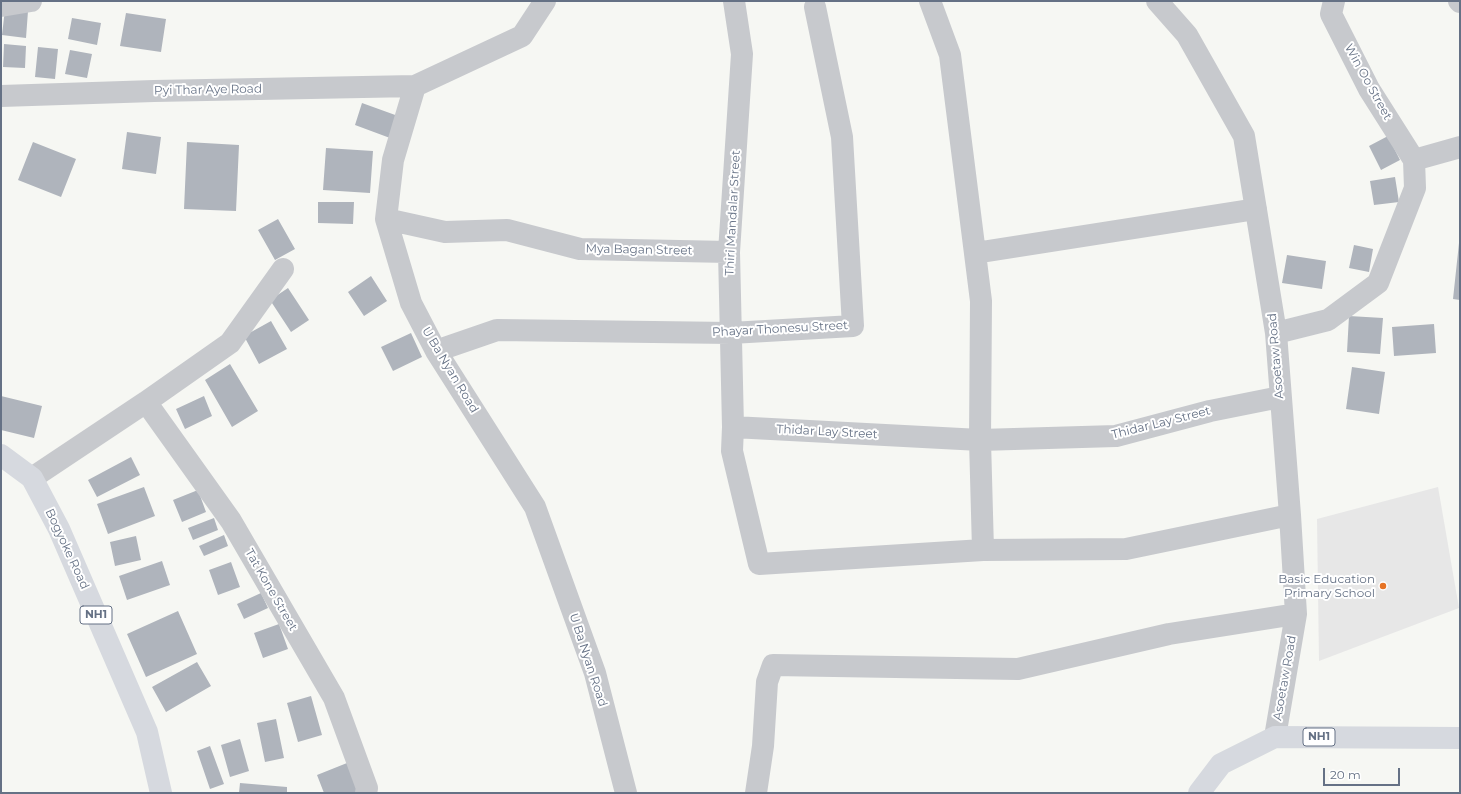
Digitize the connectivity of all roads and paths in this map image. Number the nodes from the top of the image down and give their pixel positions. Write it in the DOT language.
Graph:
graph roads {
  1 [pos="32,1"];
  2 [pos="545,1"];
  3 [pos="734,1"];
  4 [pos="930,1"];
  5 [pos="1156,1"];
  6 [pos="1334,1"];
  7 [pos="1,6"];
  8 [pos="815,7"];
  9 [pos="415,86"];
  10 [pos="1,96"];
  11 [pos="1460,147"];
  12 [pos="1414,160"];
  13 [pos="1256,209"];
  14 [pos="386,219"];
  15 [pos="729,252"];
  16 [pos="975,253"];
  17 [pos="283,269"];
  18 [pos="731,333"];
  19 [pos="1276,333"];
  20 [pos="436,351"];
  21 [pos="1280,397"];
  22 [pos="146,402"];
  23 [pos="734,427"];
  24 [pos="980,440"];
  25 [pos="1,455"];
  26 [pos="32,478"];
  27 [pos="1290,515"];
  28 [pos="984,550"];
  29 [pos="1296,614"];
  30 [pos="1275,737"];
  31 [pos="1460,738"];
  32 [pos="161,793"];
  33 [pos="366,793"];
  34 [pos="626,793"];
  35 [pos="756,793"];
  36 [pos="1198,793"];
  1 -- 7 [label="street"];
  2 -- 9 [label="street"];
  3 -- 15 [label="street, Thiri Mandalar Street"];
  4 -- 16 [label="street"];
  5 -- 13 [label="street, Asoetaw Road"];
  6 -- 12 [label="street, Win Oo Street"];
  8 -- 18 [label="street, Phayar Thonesu Street"];
  9 -- 10 [label="street, Pyi Thar Aye Road"];
  9 -- 14 [label="street, U Ba Nyan Road"];
  11 -- 12 [label="street"];
  12 -- 19 [label="street"];
  13 -- 16 [label="street"];
  13 -- 19 [label="street, Asoetaw Road"];
  14 -- 15 [label="street, Mya Bagan Street"];
  14 -- 20 [label="street, U Ba Nyan Road"];
  15 -- 18 [label="street, Thiri Mandalar Street"];
  16 -- 24 [label="street"];
  17 -- 22 [label="street"];
  18 -- 20 [label="street, Phayar Thonesu Street"];
  18 -- 23 [label="street, Thiri Mandalar Street"];
  19 -- 21 [label="street, Asoetaw Road"];
  20 -- 34 [label="street, U Ba Nyan Road"];
  21 -- 24 [label="street, Thidar Lay Street"];
  21 -- 27 [label="street, Asoetaw Road"];
  22 -- 26 [label="street"];
  22 -- 33 [label="street, Tat Kone Street"];
  23 -- 24 [label="street, Thidar Lay Street"];
  23 -- 28 [label="street"];
  24 -- 28 [label="street"];
  25 -- 26 [label="highway, Bogyoke Road / NH1"];
  26 -- 32 [label="highway, Bogyoke Road / NH1"];
  27 -- 28 [label="street"];
  27 -- 29 [label="street, Asoetaw Road"];
  29 -- 30 [label="street, Asoetaw Road"];
  29 -- 35 [label="street"];
  30 -- 31 [label="highway, NH1"];
  30 -- 36 [label="highway, NH1"];
}
